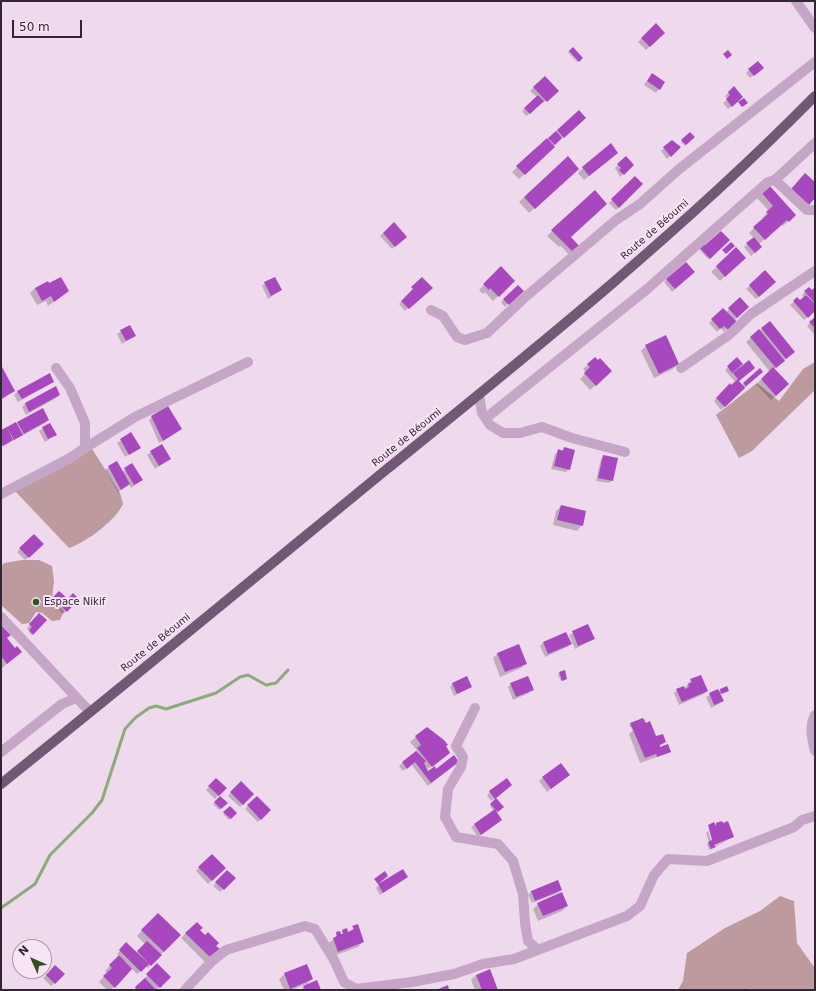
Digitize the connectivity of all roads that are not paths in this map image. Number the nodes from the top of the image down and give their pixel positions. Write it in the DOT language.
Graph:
graph roads {
  1 [pos="796,1"];
  2 [pos="815,28"];
  3 [pos="815,62"];
  4 [pos="815,96"];
  5 [pos="815,143"];
  6 [pos="775,180"];
  7 [pos="815,210"];
  8 [pos="815,271"];
  9 [pos="431,310"];
  10 [pos="248,362"];
  11 [pos="56,368"];
  12 [pos="681,368"];
  13 [pos="479,395"];
  14 [pos="486,418"];
  15 [pos="85,448"];
  16 [pos="625,452"];
  17 [pos="1,494"];
  18 [pos="1,617"];
  19 [pos="76,698"];
  20 [pos="475,708"];
  21 [pos="90,712"];
  22 [pos="815,715"];
  23 [pos="815,751"];
  24 [pos="1,752"];
  25 [pos="1,784"];
  26 [pos="815,816"];
  27 [pos="538,950"];
  28 [pos="185,990"];
  1 -- 2 [label="street"];
  3 -- 9 [label="street"];
  4 -- 13 [label="main road, Route de Béoumi"];
  5 -- 6 [label="street"];
  6 -- 7 [label="street"];
  6 -- 14 [label="street"];
  8 -- 12 [label="street"];
  10 -- 15 [label="street"];
  11 -- 15 [label="street"];
  13 -- 14 [label="street"];
  13 -- 21 [label="main road, Route de Béoumi"];
  14 -- 16 [label="street"];
  15 -- 17 [label="street"];
  18 -- 19 [label="street"];
  19 -- 21 [label="street"];
  19 -- 24 [label="street"];
  20 -- 27 [label="street"];
  21 -- 25 [label="main road, Route de Béoumi"];
  22 -- 23 [label="street"];
  26 -- 27 [label="street"];
  27 -- 28 [label="street"];
}
